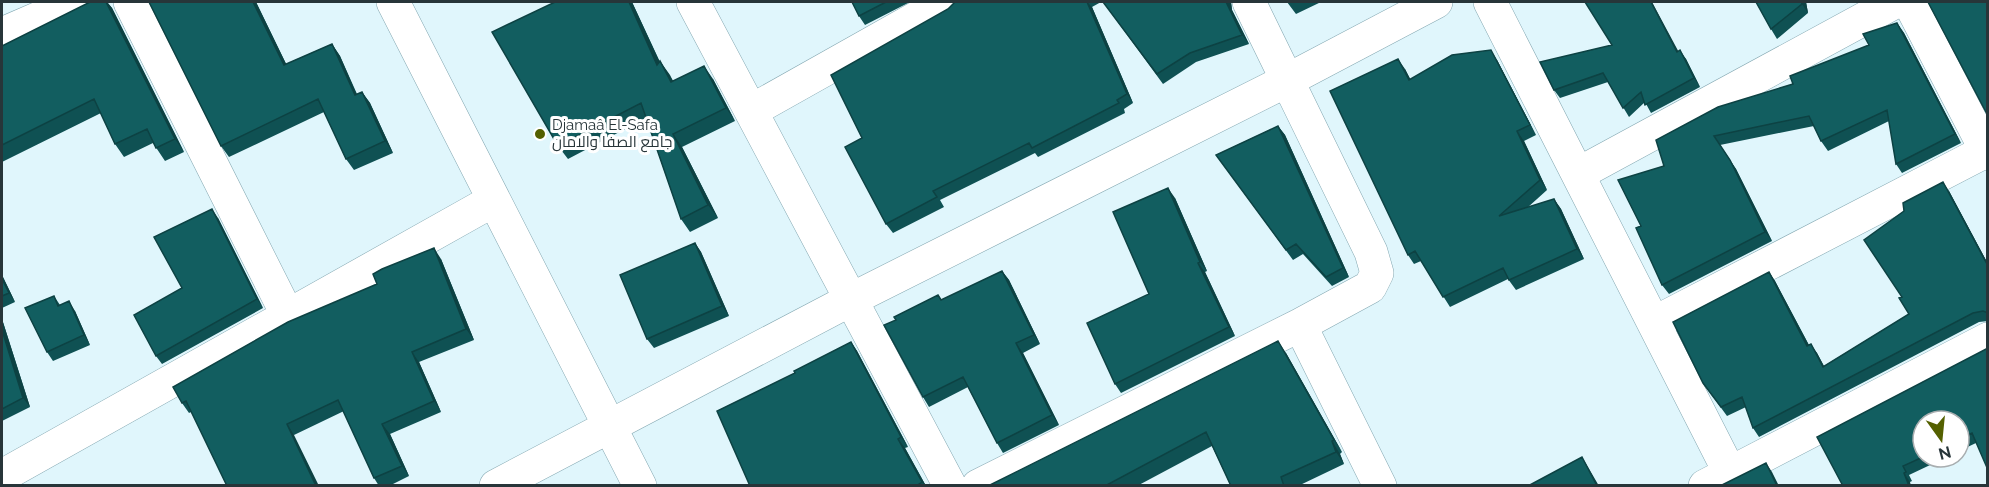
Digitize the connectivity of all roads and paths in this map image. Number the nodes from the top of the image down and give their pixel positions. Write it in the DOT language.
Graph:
graph roads {
  1 [pos="76,2"];
  2 [pos="130,2"];
  3 [pos="393,2"];
  4 [pos="945,2"];
  5 [pos="1249,2"];
  6 [pos="1436,2"];
  7 [pos="1490,2"];
  8 [pos="1896,2"];
  9 [pos="1909,2"];
  10 [pos="700,4"];
  11 [pos="2,34"];
  12 [pos="1286,81"];
  13 [pos="751,111"];
  14 [pos="1987,153"];
  15 [pos="1578,174"];
  16 [pos="494,200"];
  17 [pos="852,300"];
  18 [pos="288,316"];
  19 [pos="1654,323"];
  20 [pos="1300,325"];
  21 [pos="1988,339"];
  22 [pos="610,426"];
  23 [pos="5,464"];
  24 [pos="1717,479"];
  25 [pos="1368,481"];
  26 [pos="496,486"];
  27 [pos="640,486"];
  28 [pos="950,486"];
  29 [pos="978,486"];
  1 -- 11 [label="street"];
  2 -- 18 [label="street"];
  3 -- 16 [label="street"];
  4 -- 13 [label="street"];
  5 -- 12 [label="street"];
  6 -- 12 [label="street"];
  7 -- 15 [label="street"];
  8 -- 15 [label="street"];
  9 -- 14 [label="street"];
  10 -- 13 [label="street"];
  12 -- 17 [label="street"];
  12 -- 20 [label="street"];
  13 -- 17 [label="street"];
  14 -- 19 [label="street"];
  15 -- 19 [label="street"];
  16 -- 18 [label="street"];
  16 -- 22 [label="street"];
  17 -- 22 [label="street"];
  17 -- 28 [label="street"];
  18 -- 23 [label="street"];
  19 -- 24 [label="street"];
  20 -- 25 [label="street"];
  20 -- 29 [label="street"];
  21 -- 24 [label="street"];
  22 -- 26 [label="street"];
  22 -- 27 [label="street"];
}
